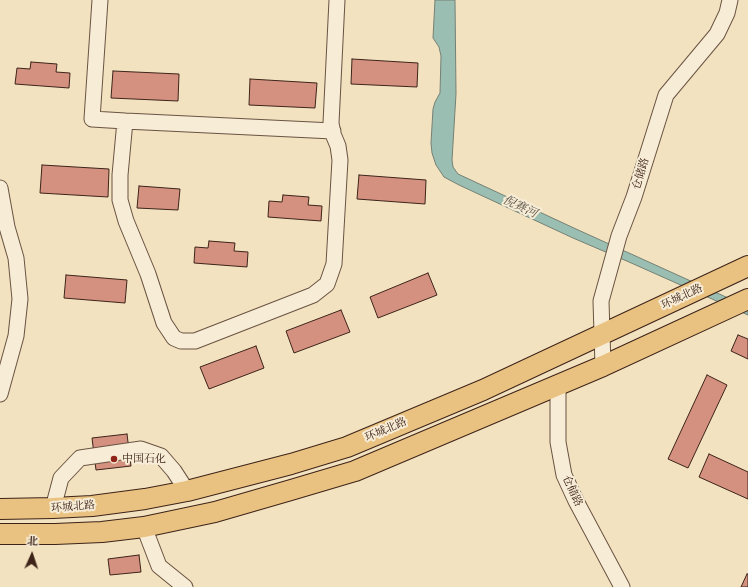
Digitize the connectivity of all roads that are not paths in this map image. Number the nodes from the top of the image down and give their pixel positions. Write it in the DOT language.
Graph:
graph roads {
  1 [pos="100,0"];
  2 [pos="337,0"];
  3 [pos="730,0"];
  4 [pos="125,121"];
  5 [pos="333,131"];
  6 [pos="0,188"];
  7 [pos="4,228"];
  8 [pos="748,266"];
  9 [pos="748,299"];
  10 [pos="603,334"];
  11 [pos="604,366"];
  12 [pos="558,385"];
  13 [pos="0,394"];
  14 [pos="187,491"];
  15 [pos="53,508"];
  16 [pos="0,509"];
  17 [pos="144,527"];
  18 [pos="0,534"];
  19 [pos="185,587"];
  20 [pos="622,587"];
  1 -- 4 [label="street"];
  2 -- 5 [label="street"];
  3 -- 10 [label="street, 仓储路"];
  4 -- 5 [label="street"];
  4 -- 5 [label="street"];
  6 -- 7 [label="street"];
  7 -- 13 [label="street"];
  8 -- 10 [label="main road, 环城北路"];
  9 -- 11 [label="main road"];
  10 -- 11 [label="street, 仓储路"];
  10 -- 14 [label="main road, 环城北路"];
  11 -- 12 [label="main road"];
  12 -- 17 [label="main road"];
  12 -- 20 [label="street, 仓储路"];
  14 -- 15 [label="main road, 环城北路"];
  14 -- 15 [label="street"];
  15 -- 16 [label="main road, 环城北路"];
  17 -- 18 [label="main road"];
  17 -- 19 [label="street"];
}
